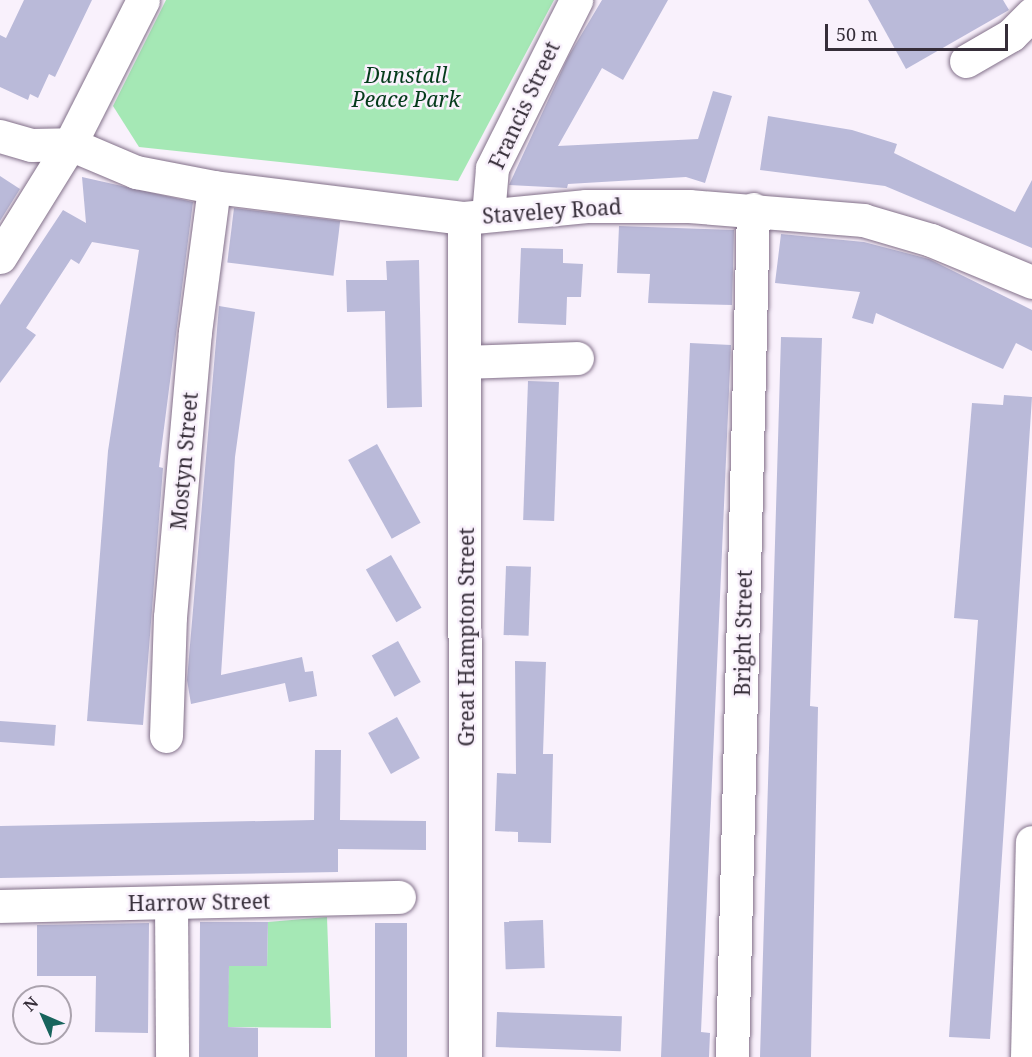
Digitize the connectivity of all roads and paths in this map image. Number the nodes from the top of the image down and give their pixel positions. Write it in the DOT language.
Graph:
graph roads {
  1 [pos="143,0"];
  2 [pos="576,0"];
  3 [pos="1032,14"];
  4 [pos="966,61"];
  5 [pos="0,136"];
  6 [pos="70,144"];
  7 [pos="214,187"];
  8 [pos="753,209"];
  9 [pos="476,217"];
  10 [pos="0,257"];
  11 [pos="1032,282"];
  12 [pos="577,358"];
  13 [pos="465,362"];
  14 [pos="166,736"];
  15 [pos="1032,842"];
  16 [pos="399,897"];
  17 [pos="171,903"];
  18 [pos="0,906"];
  19 [pos="465,1056"];
  20 [pos="172,1057"];
  21 [pos="732,1057"];
  22 [pos="1027,1057"];
  1 -- 6 [label="street"];
  2 -- 9 [label="street, Francis Street"];
  3 -- 4 [label="street"];
  5 -- 6 [label="street"];
  6 -- 7 [label="street, Staveley Road"];
  6 -- 10 [label="street"];
  7 -- 9 [label="street, Staveley Road"];
  7 -- 14 [label="street, Mostyn Street"];
  8 -- 9 [label="street, Staveley Road"];
  8 -- 11 [label="street, Staveley Road"];
  8 -- 21 [label="street, Bright Street"];
  9 -- 13 [label="street, Great Hampton Street"];
  12 -- 13 [label="street"];
  13 -- 19 [label="street, Great Hampton Street"];
  15 -- 22 [label="street"];
  16 -- 17 [label="street, Harrow Street"];
  17 -- 18 [label="street, Harrow Street"];
  17 -- 20 [label="street"];
}
